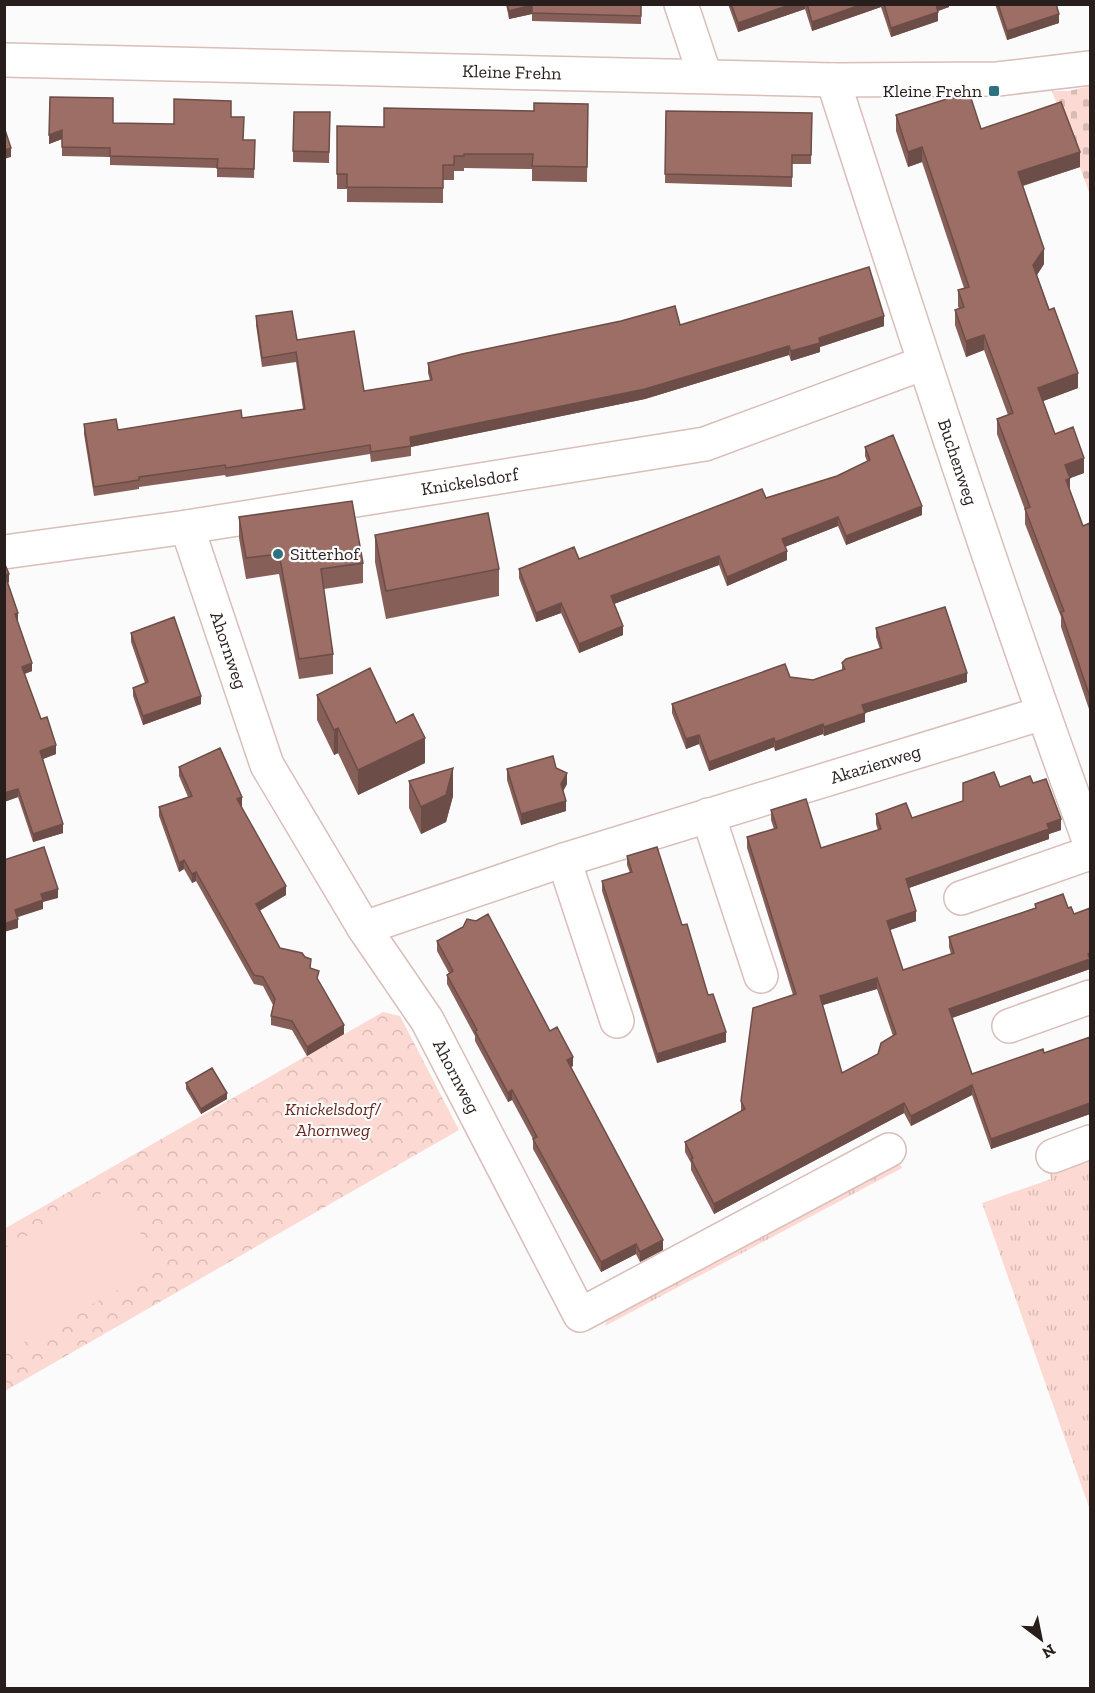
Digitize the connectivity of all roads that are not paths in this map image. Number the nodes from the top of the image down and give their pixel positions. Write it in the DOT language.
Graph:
graph roads {
  1 [pos="681,4"];
  2 [pos="4,60"];
  3 [pos="1090,68"];
  4 [pos="705,75"];
  5 [pos="833,80"];
  6 [pos="924,363"];
  7 [pos="187,527"];
  8 [pos="4,552"];
  9 [pos="1043,713"];
  10 [pos="708,815"];
  11 [pos="1090,843"];
  12 [pos="1090,853"];
  13 [pos="564,860"];
  14 [pos="961,898"];
  15 [pos="364,928"];
  16 [pos="761,976"];
  17 [pos="1090,997"];
  18 [pos="616,1021"];
  19 [pos="1010,1026"];
  20 [pos="1090,1142"];
  21 [pos="889,1150"];
  22 [pos="1053,1156"];
  1 -- 4 [label="street"];
  2 -- 4 [label="street, Kleine Frehn"];
  3 -- 5 [label="street, Kleine Frehn"];
  4 -- 5 [label="street, Kleine Frehn"];
  5 -- 6 [label="street, Buchenweg"];
  6 -- 7 [label="street, Knickelsdorf"];
  6 -- 9 [label="street, Buchenweg"];
  7 -- 8 [label="street, Knickelsdorf"];
  7 -- 15 [label="street, Ahornweg"];
  9 -- 10 [label="street, Akazienweg"];
  9 -- 11 [label="street, Buchenweg"];
  10 -- 13 [label="street, Akazienweg"];
  10 -- 16 [label="street"];
  12 -- 14 [label="street"];
  13 -- 15 [label="street, Akazienweg"];
  13 -- 18 [label="street"];
  15 -- 21 [label="street, Ahornweg"];
  17 -- 19 [label="street"];
  20 -- 22 [label="street"];
}
